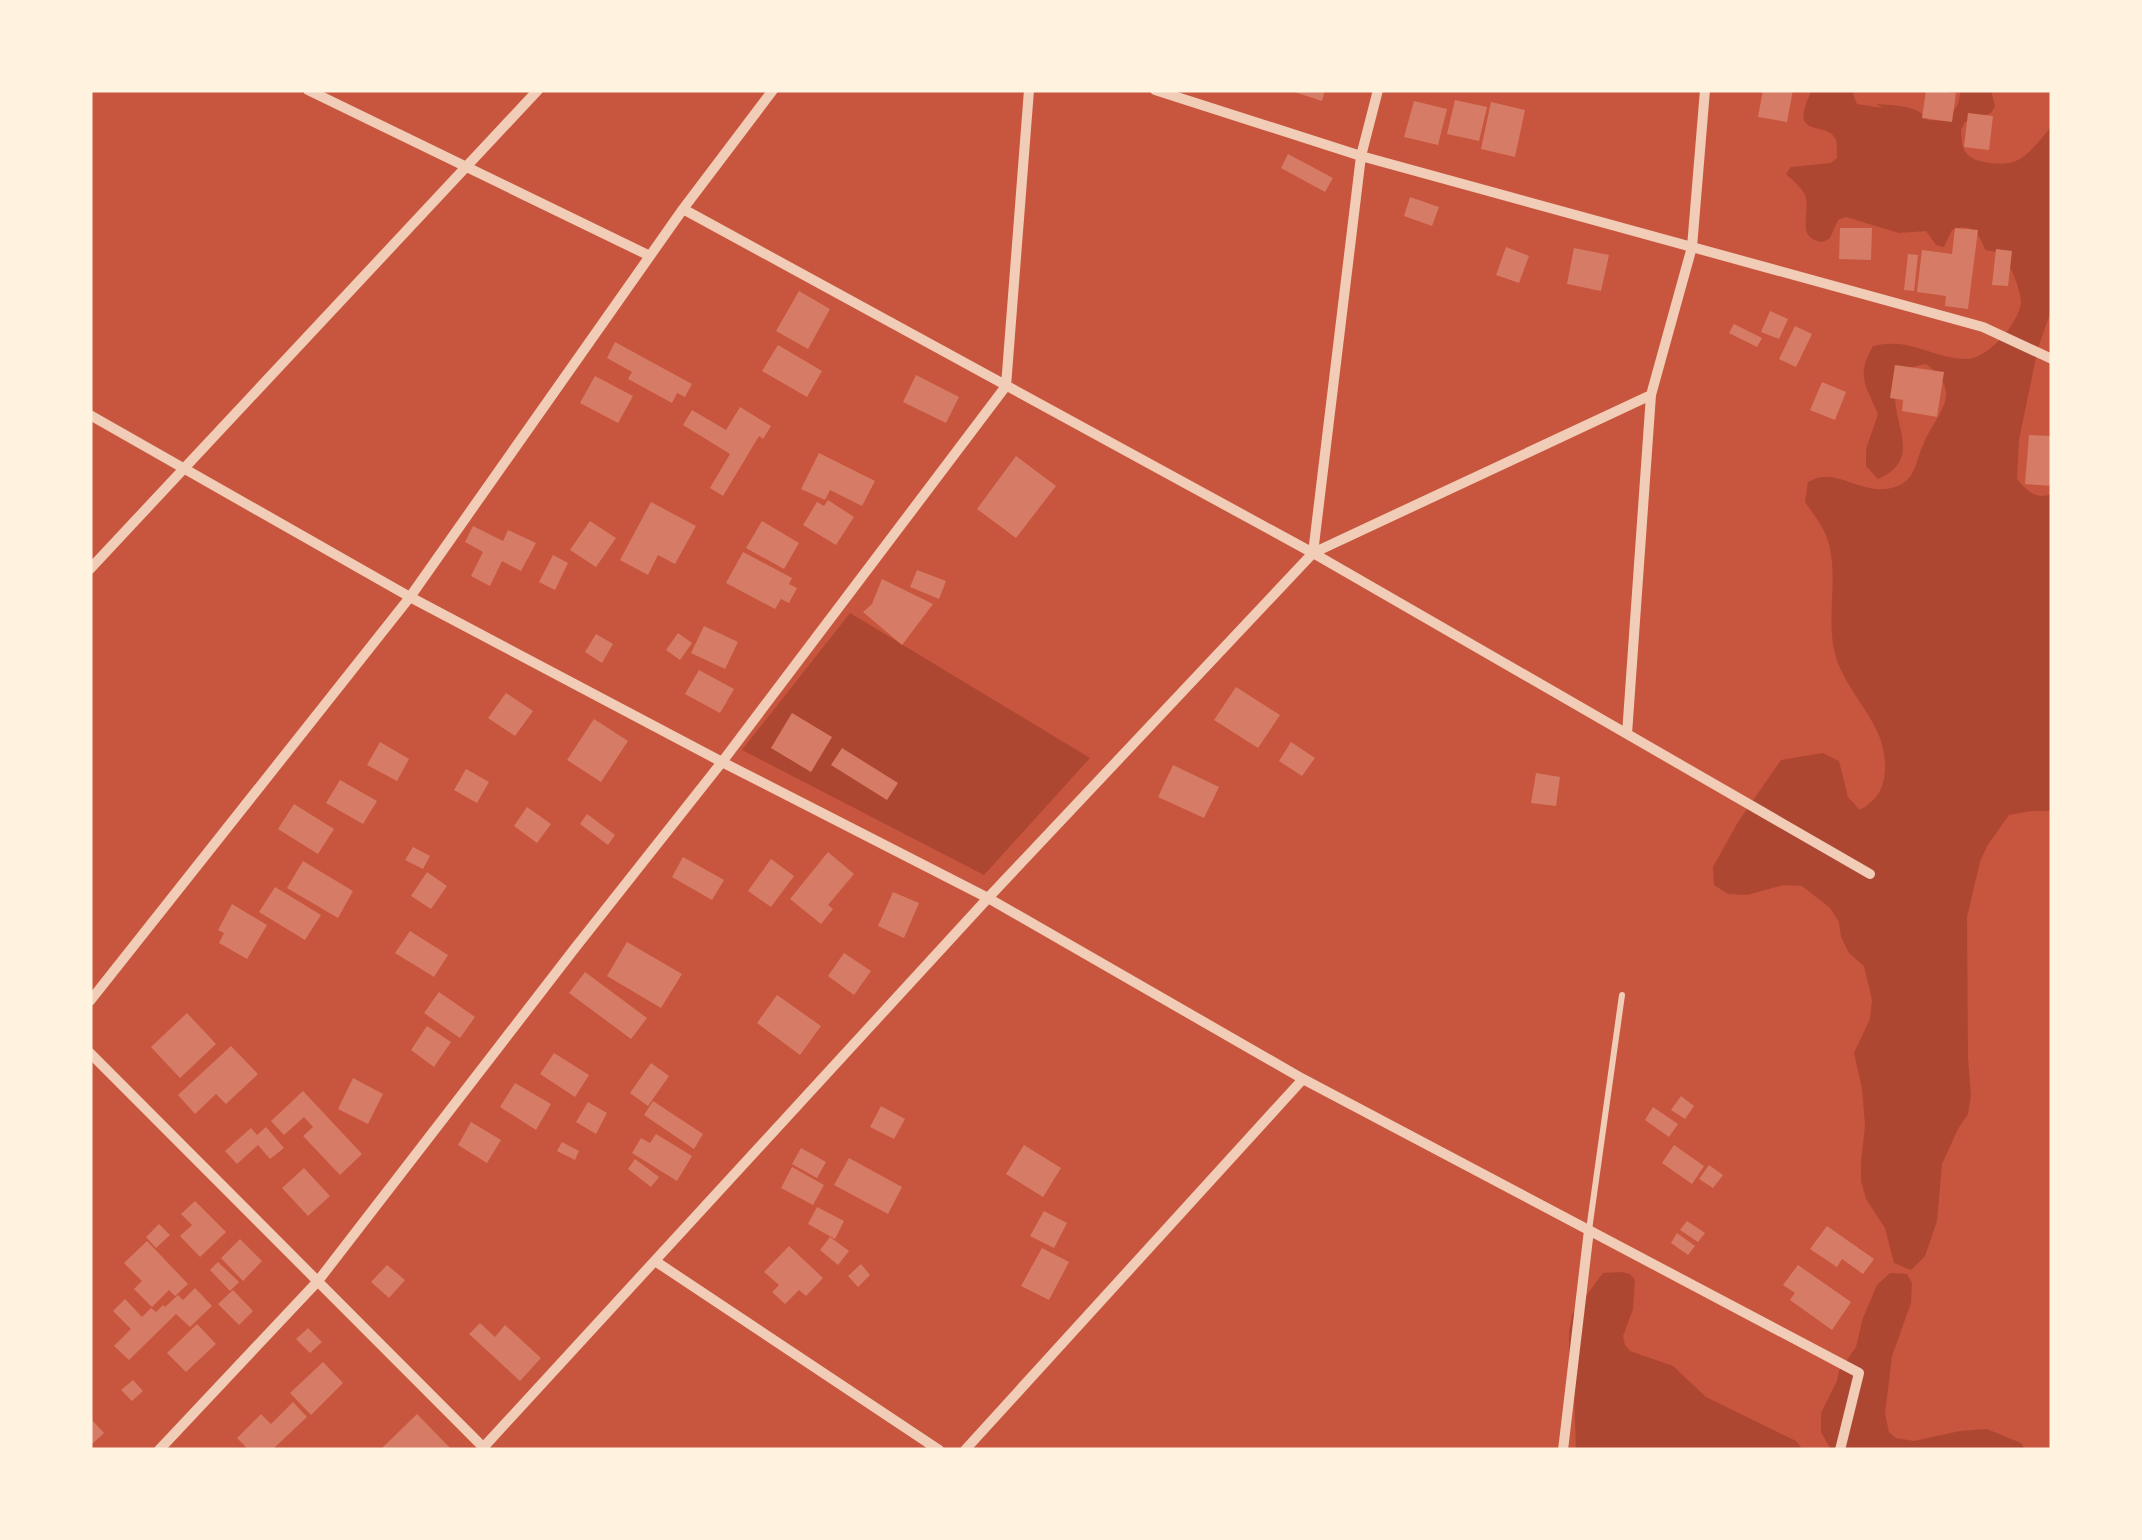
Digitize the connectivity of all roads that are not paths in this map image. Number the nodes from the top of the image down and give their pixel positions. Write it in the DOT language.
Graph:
graph roads {
  1 [pos="308,90"];
  2 [pos="538,90"];
  3 [pos="773,90"];
  4 [pos="1029,90"];
  5 [pos="1155,90"];
  6 [pos="1378,90"];
  7 [pos="1705,90"];
  8 [pos="1361,156"];
  9 [pos="466,167"];
  10 [pos="683,209"];
  11 [pos="1692,247"];
  12 [pos="650,256"];
  13 [pos="2052,360"];
  14 [pos="1006,386"];
  15 [pos="1651,395"];
  16 [pos="90,414"];
  17 [pos="184,468"];
  18 [pos="1312,553"];
  19 [pos="90,569"];
  20 [pos="410,597"];
  21 [pos="1627,734"];
  22 [pos="722,762"];
  23 [pos="1870,874"];
  24 [pos="988,898"];
  25 [pos="1622,994"];
  26 [pos="90,1001"];
  27 [pos="90,1052"];
  28 [pos="1303,1079"];
  29 [pos="1589,1230"];
  30 [pos="655,1260"];
  31 [pos="318,1281"];
  32 [pos="483,1449"];
  33 [pos="160,1450"];
  34 [pos="939,1450"];
  35 [pos="964,1450"];
  36 [pos="1563,1450"];
  37 [pos="1840,1450"];
  1 -- 9 [label="street"];
  2 -- 9 [label="street"];
  3 -- 10 [label="street"];
  4 -- 14 [label="street"];
  5 -- 8 [label="street"];
  6 -- 8 [label="street"];
  7 -- 11 [label="street"];
  8 -- 11 [label="street"];
  8 -- 18 [label="street"];
  9 -- 12 [label="street"];
  9 -- 17 [label="street"];
  10 -- 12 [label="street"];
  10 -- 14 [label="street"];
  11 -- 13 [label="street"];
  11 -- 15 [label="street"];
  12 -- 20 [label="street"];
  14 -- 18 [label="street"];
  14 -- 22 [label="street"];
  15 -- 18 [label="street"];
  15 -- 21 [label="street"];
  16 -- 17 [label="street"];
  17 -- 19 [label="street"];
  17 -- 20 [label="street"];
  18 -- 21 [label="street"];
  18 -- 24 [label="street"];
  20 -- 22 [label="street"];
  20 -- 26 [label="street"];
  21 -- 23 [label="street"];
  22 -- 24 [label="street"];
  22 -- 31 [label="street"];
  24 -- 28 [label="street"];
  24 -- 30 [label="street"];
  25 -- 29 [label="lane"];
  27 -- 31 [label="street"];
  28 -- 29 [label="street"];
  28 -- 35 [label="street"];
  29 -- 36 [label="street"];
  29 -- 37 [label="street"];
  30 -- 32 [label="street"];
  30 -- 34 [label="street"];
  31 -- 32 [label="street"];
  31 -- 33 [label="street"];
}
